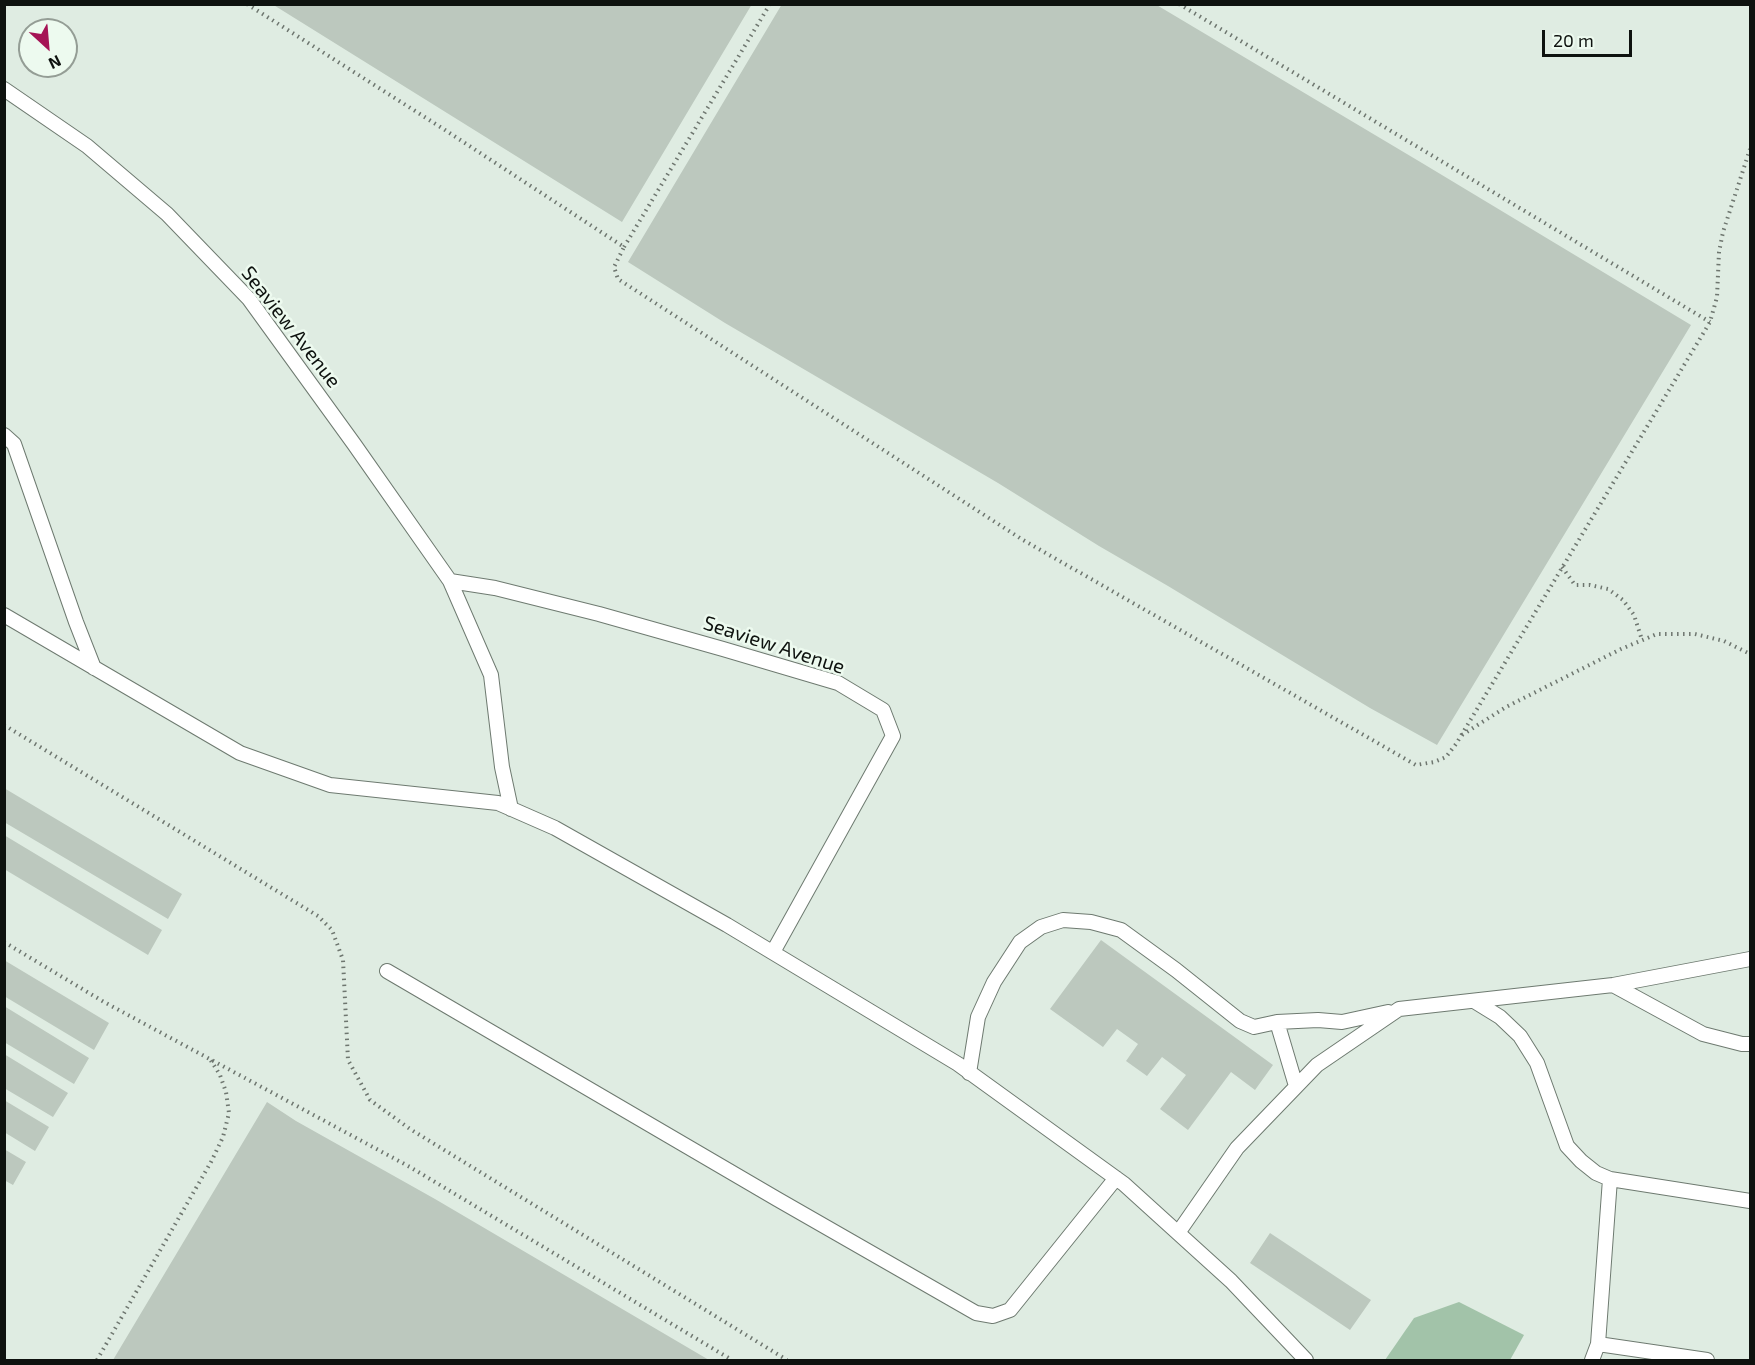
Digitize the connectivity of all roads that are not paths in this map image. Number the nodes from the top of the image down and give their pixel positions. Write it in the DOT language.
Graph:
graph roads {
  1 [pos="4,89"];
  2 [pos="4,435"];
  3 [pos="450,581"];
  4 [pos="4,615"];
  5 [pos="94,668"];
  6 [pos="511,809"];
  7 [pos="773,952"];
  8 [pos="1750,959"];
  9 [pos="387,971"];
  10 [pos="1613,985"];
  11 [pos="1474,1001"];
  12 [pos="1399,1009"];
  13 [pos="1277,1022"];
  14 [pos="1750,1044"];
  15 [pos="969,1073"];
  16 [pos="1296,1086"];
  17 [pos="1116,1178"];
  18 [pos="1610,1179"];
  19 [pos="1750,1201"];
  20 [pos="1178,1233"];
  21 [pos="1598,1344"];
  22 [pos="1306,1360"];
  23 [pos="1592,1360"];
  24 [pos="1707,1360"];
  1 -- 3 [label="lane, Seaview Avenue"];
  2 -- 5 [label="lane"];
  3 -- 6 [label="lane, Seaview Avenue"];
  3 -- 7 [label="lane, Seaview Avenue"];
  4 -- 5 [label="lane"];
  5 -- 6 [label="lane"];
  6 -- 7 [label="lane"];
  7 -- 15 [label="lane"];
  8 -- 10 [label="lane"];
  9 -- 17 [label="lane"];
  10 -- 11 [label="lane"];
  10 -- 14 [label="lane"];
  11 -- 12 [label="lane"];
  11 -- 18 [label="lane"];
  12 -- 13 [label="lane"];
  12 -- 16 [label="lane"];
  13 -- 15 [label="lane"];
  13 -- 16 [label="lane"];
  15 -- 17 [label="lane"];
  16 -- 20 [label="lane"];
  17 -- 20 [label="lane"];
  18 -- 19 [label="lane"];
  18 -- 21 [label="lane"];
  20 -- 22 [label="lane"];
  21 -- 23 [label="lane"];
  21 -- 24 [label="lane"];
}
